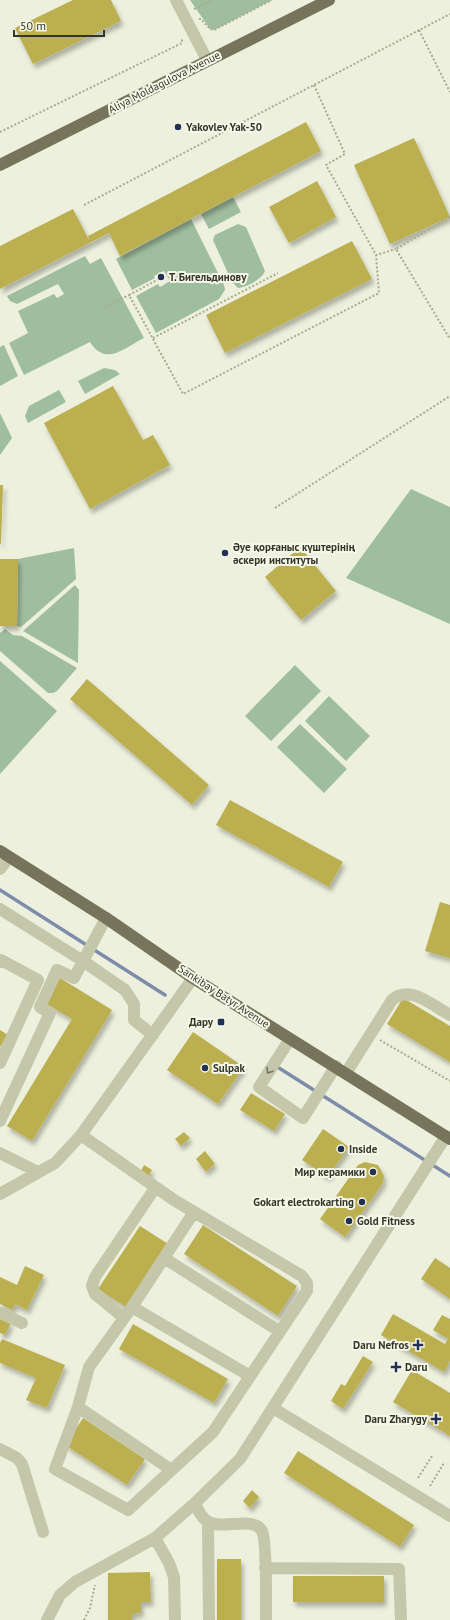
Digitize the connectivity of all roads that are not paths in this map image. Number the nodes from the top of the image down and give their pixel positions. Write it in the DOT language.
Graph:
graph roads {
  1 [pos="176,0"];
  2 [pos="329,0"];
  3 [pos="208,60"];
  4 [pos="0,165"];
  5 [pos="5,854"];
  6 [pos="0,869"];
  7 [pos="0,909"];
  8 [pos="106,918"];
  9 [pos="88,952"];
  10 [pos="0,962"];
  11 [pos="193,978"];
  12 [pos="450,1015"];
  13 [pos="154,1035"];
  14 [pos="290,1039"];
  15 [pos="0,1063"];
  16 [pos="336,1066"];
  17 [pos="346,1073"];
  18 [pos="0,1122"];
  19 [pos="81,1135"];
  20 [pos="448,1137"];
  21 [pos="0,1153"];
  22 [pos="38,1172"];
  23 [pos="155,1188"];
  24 [pos="0,1194"];
  25 [pos="194,1212"];
  26 [pos="164,1258"];
  27 [pos="132,1307"];
  28 [pos="0,1313"];
  29 [pos="124,1318"];
  30 [pos="22,1323"];
  31 [pos="279,1331"];
  32 [pos="250,1376"];
  33 [pos="78,1407"];
  34 [pos="273,1408"];
  35 [pos="0,1450"];
  36 [pos="170,1469"];
  37 [pos="195,1503"];
  38 [pos="450,1516"];
  39 [pos="208,1523"];
  40 [pos="43,1532"];
  41 [pos="155,1538"];
  42 [pos="265,1568"];
  43 [pos="47,1620"];
  44 [pos="175,1620"];
  45 [pos="209,1620"];
  46 [pos="266,1620"];
  47 [pos="402,1620"];
  1 -- 3 [label="street"];
  2 -- 3 [label="main road, Aliya Moldagulova Avenue"];
  3 -- 4 [label="main road, Aliya Moldagulova Avenue"];
  5 -- 6 [label="street"];
  5 -- 8 [label="main road, Sankibay Batyr Avenue"];
  7 -- 9 [label="street"];
  8 -- 9 [label="street"];
  8 -- 11 [label="main road, Sankibay Batyr Avenue"];
  9 -- 13 [label="street"];
  9 -- 18 [label="street"];
  10 -- 15 [label="street"];
  11 -- 13 [label="street"];
  11 -- 14 [label="main road, Sankibay Batyr Avenue"];
  12 -- 17 [label="street"];
  13 -- 19 [label="street"];
  14 -- 16 [label="main road, Sankibay Batyr Avenue"];
  14 -- 16 [label="street, one-way"];
  16 -- 17 [label="main road, Sankibay Batyr Avenue"];
  17 -- 20 [label="main road, Sankibay Batyr Avenue"];
  19 -- 22 [label="street"];
  19 -- 23 [label="street"];
  20 -- 34 [label="street"];
  21 -- 22 [label="street"];
  22 -- 24 [label="street"];
  23 -- 25 [label="street"];
  23 -- 29 [label="street"];
  25 -- 26 [label="street"];
  25 -- 31 [label="street"];
  26 -- 27 [label="street"];
  26 -- 31 [label="street"];
  27 -- 29 [label="street"];
  27 -- 32 [label="street"];
  28 -- 30 [label="street"];
  29 -- 33 [label="street"];
  31 -- 32 [label="street"];
  32 -- 36 [label="street"];
  33 -- 36 [label="street"];
  33 -- 36 [label="street"];
  34 -- 37 [label="street"];
  34 -- 38 [label="street"];
  35 -- 40 [label="street"];
  37 -- 39 [label="street"];
  37 -- 41 [label="street"];
  39 -- 42 [label="street"];
  39 -- 45 [label="street"];
  41 -- 43 [label="street"];
  41 -- 44 [label="street"];
  42 -- 46 [label="street"];
  42 -- 47 [label="street"];
}
